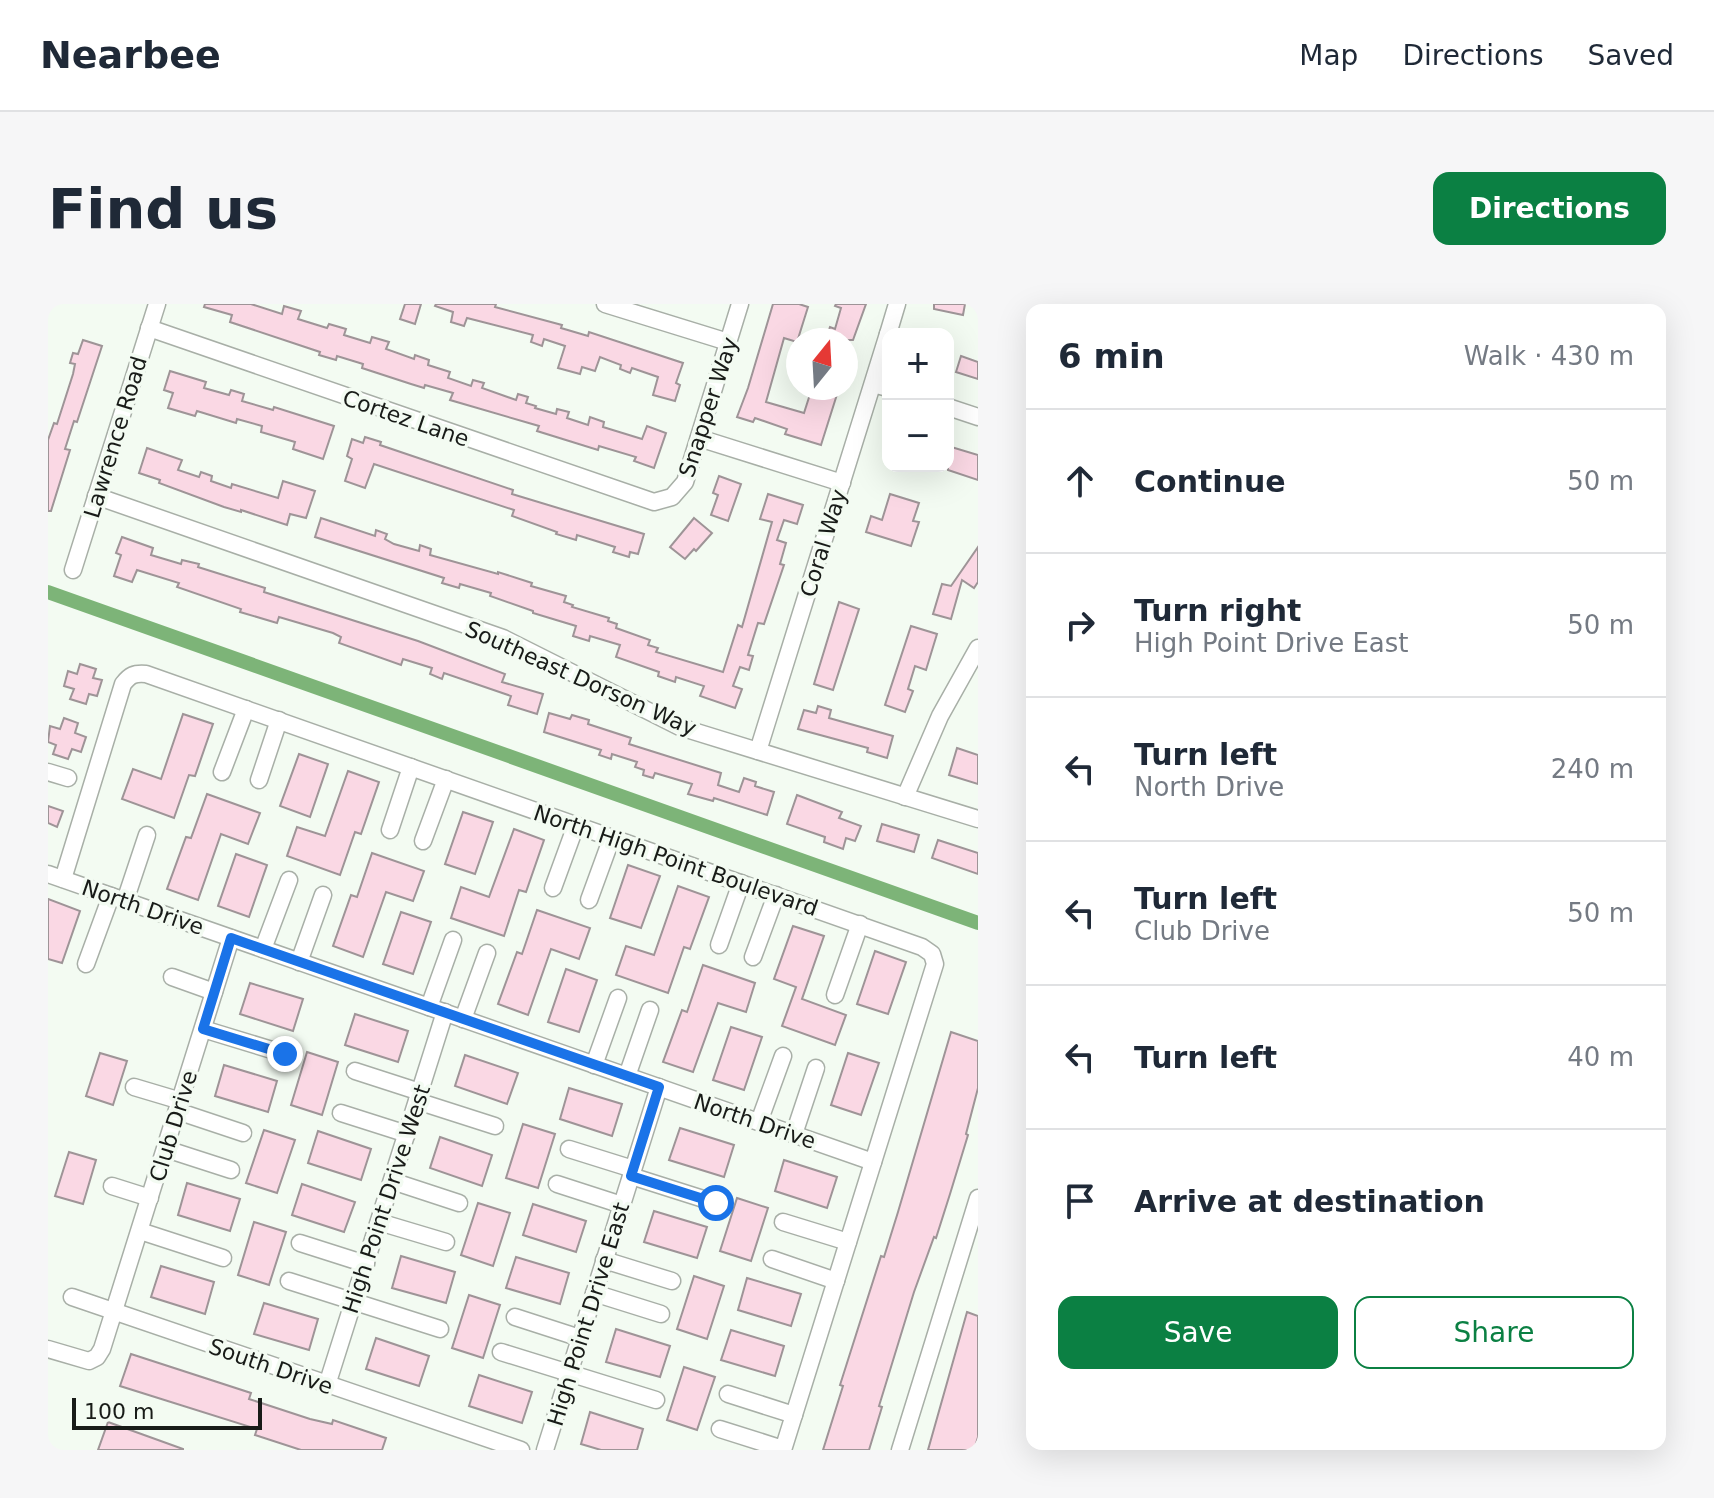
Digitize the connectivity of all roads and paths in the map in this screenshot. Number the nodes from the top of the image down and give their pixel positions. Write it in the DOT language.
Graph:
graph roads {
  1 [pos="157,304"];
  2 [pos="605,304"];
  3 [pos="740,304"];
  4 [pos="897,304"];
  5 [pos="149,328"];
  6 [pos="890,328"];
  7 [pos="728,342"];
  8 [pos="880,386"];
  9 [pos="954,409"];
  10 [pos="978,417"];
  11 [pos="699,438"];
  12 [pos="842,483"];
  13 [pos="96,496"];
  14 [pos="664,501"];
  15 [pos="73,570"];
  16 [pos="978,648"];
  17 [pos="246,709"];
  18 [pos="279,720"];
  19 [pos="758,751"];
  20 [pos="411,767"];
  21 [pos="48,772"];
  22 [pos="222,772"];
  23 [pos="68,778"];
  24 [pos="446,779"];
  25 [pos="259,780"];
  26 [pos="905,797"];
  27 [pos="978,819"];
  28 [pos="576,825"];
  29 [pos="390,830"];
  30 [pos="147,835"];
  31 [pos="612,837"];
  32 [pos="423,841"];
  33 [pos="56,876"];
  34 [pos="289,880"];
  35 [pos="741,883"];
  36 [pos="553,888"];
  37 [pos="323,895"];
  38 [pos="776,895"];
  39 [pos="118,898"];
  40 [pos="589,900"];
  41 [pos="860,924"];
  42 [pos="231,938"];
  43 [pos="453,940"];
  44 [pos="719,945"];
  45 [pos="263,949"];
  46 [pos="487,953"];
  47 [pos="753,957"];
  48 [pos="299,962"];
  49 [pos="86,964"];
  50 [pos="172,977"];
  51 [pos="214,992"];
  52 [pos="835,995"];
  53 [pos="618,998"];
  54 [pos="437,1010"];
  55 [pos="650,1010"];
  56 [pos="463,1019"];
  57 [pos="203,1029"];
  58 [pos="285,1054"];
  59 [pos="783,1056"];
  60 [pos="594,1065"];
  61 [pos="816,1068"];
  62 [pos="355,1071"];
  63 [pos="627,1076"];
  64 [pos="134,1087"];
  65 [pos="659,1087"];
  66 [pos="418,1097"];
  67 [pos="179,1106"];
  68 [pos="341,1113"];
  69 [pos="759,1122"];
  70 [pos="495,1126"];
  71 [pos="243,1133"];
  72 [pos="407,1134"];
  73 [pos="794,1134"];
  74 [pos="166,1149"];
  75 [pos="569,1149"];
  76 [pos="873,1162"];
  77 [pos="231,1170"];
  78 [pos="632,1172"];
  79 [pos="392,1181"];
  80 [pos="557,1184"];
  81 [pos="112,1186"];
  82 [pos="150,1198"];
  83 [pos="978,1198"];
  84 [pos="459,1203"];
  85 [pos="716,1203"];
  86 [pos="622,1205"];
  87 [pos="379,1222"];
  88 [pos="783,1222"];
  89 [pos="140,1231"];
  90 [pos="446,1242"];
  91 [pos="848,1242"];
  92 [pos="300,1243"];
  93 [pos="223,1258"];
  94 [pos="772,1259"];
  95 [pos="604,1260"];
  96 [pos="366,1264"];
  97 [pos="289,1281"];
  98 [pos="672,1281"];
  99 [pos="836,1281"];
  100 [pos="594,1293"];
  101 [pos="72,1297"];
  102 [pos="354,1302"];
  103 [pos="115,1313"];
  104 [pos="661,1314"];
  105 [pos="515,1317"];
  106 [pos="440,1329"];
  107 [pos="580,1338"];
  108 [pos="48,1349"];
  109 [pos="501,1352"];
  110 [pos="569,1373"];
  111 [pos="327,1385"];
  112 [pos="728,1394"];
  113 [pos="656,1400"];
  114 [pos="794,1415"];
  115 [pos="720,1429"];
  116 [pos="521,1450"];
  117 [pos="545,1450"];
  118 [pos="783,1450"];
  119 [pos="900,1450"];
  1 -- 5 [label="street, Lawrence Road"];
  2 -- 7 [label="street"];
  3 -- 7 [label="street, Snapper Way"];
  4 -- 6 [label="street, Coral Way"];
  5 -- 13 [label="street, Lawrence Road"];
  5 -- 14 [label="street, Cortez Lane"];
  7 -- 11 [label="street, Snapper Way"];
  8 -- 12 [label="street, Coral Way"];
  9 -- 10 [label="street"];
  11 -- 12 [label="street"];
  11 -- 14 [label="street, Snapper Way"];
  12 -- 19 [label="street, Coral Way"];
  13 -- 15 [label="street, Lawrence Road"];
  13 -- 19 [label="street, Southeast Dorson Way"];
  16 -- 26 [label="street"];
  17 -- 18 [label="street, North High Point Boulevard"];
  17 -- 22 [label="street"];
  17 -- 33 [label="street, North High Point Boulevard"];
  18 -- 20 [label="street, North High Point Boulevard"];
  18 -- 25 [label="street"];
  19 -- 26 [label="street, Southeast Dorson Way"];
  20 -- 24 [label="street, North High Point Boulevard"];
  20 -- 29 [label="street"];
  21 -- 23 [label="street"];
  24 -- 28 [label="street, North High Point Boulevard"];
  24 -- 32 [label="street"];
  26 -- 27 [label="street, Southeast Dorson Way"];
  28 -- 31 [label="street, North High Point Boulevard"];
  28 -- 36 [label="street"];
  30 -- 39 [label="street"];
  31 -- 35 [label="street, North High Point Boulevard"];
  31 -- 40 [label="street"];
  33 -- 39 [label="street, North Drive"];
  34 -- 45 [label="street"];
  35 -- 38 [label="street, North High Point Boulevard"];
  35 -- 44 [label="street"];
  37 -- 48 [label="street"];
  38 -- 41 [label="street, North High Point Boulevard"];
  38 -- 47 [label="street"];
  39 -- 42 [label="street, North Drive"];
  39 -- 49 [label="street"];
  41 -- 52 [label="street"];
  41 -- 76 [label="street, North High Point Boulevard"];
  42 -- 45 [label="street, North Drive"];
  42 -- 51 [label="street, Club Drive"];
  43 -- 54 [label="street, High Point Drive West"];
  45 -- 48 [label="street, North Drive"];
  46 -- 56 [label="street"];
  48 -- 54 [label="street, North Drive"];
  50 -- 51 [label="street"];
  51 -- 57 [label="street, Club Drive"];
  53 -- 60 [label="street"];
  54 -- 56 [label="street, North Drive"];
  54 -- 66 [label="street, High Point Drive West"];
  55 -- 63 [label="street"];
  56 -- 60 [label="street, North Drive"];
  57 -- 58 [label="street"];
  57 -- 67 [label="street, Club Drive"];
  59 -- 69 [label="street"];
  60 -- 63 [label="street, North Drive"];
  61 -- 73 [label="street"];
  62 -- 66 [label="street"];
  63 -- 65 [label="street, North Drive"];
  64 -- 67 [label="street"];
  65 -- 69 [label="street, North Drive"];
  65 -- 78 [label="street, High Point Drive East"];
  66 -- 70 [label="street"];
  66 -- 72 [label="street, High Point Drive West"];
  67 -- 71 [label="street"];
  67 -- 74 [label="street, Club Drive"];
  68 -- 72 [label="street"];
  69 -- 73 [label="street, North Drive"];
  72 -- 79 [label="street, High Point Drive West"];
  73 -- 76 [label="street, North Drive"];
  74 -- 77 [label="street"];
  74 -- 82 [label="street, Club Drive"];
  75 -- 78 [label="street"];
  76 -- 91 [label="street, North High Point Boulevard"];
  78 -- 85 [label="street"];
  78 -- 86 [label="street, High Point Drive East"];
  79 -- 84 [label="street"];
  79 -- 87 [label="street, High Point Drive West"];
  80 -- 86 [label="street"];
  81 -- 82 [label="street"];
  82 -- 89 [label="street, Club Drive"];
  83 -- 119 [label="street"];
  86 -- 95 [label="street, High Point Drive East"];
  87 -- 90 [label="street"];
  87 -- 96 [label="street, High Point Drive West"];
  88 -- 91 [label="street"];
  89 -- 93 [label="street"];
  89 -- 103 [label="street, Club Drive"];
  91 -- 99 [label="street, North High Point Boulevard"];
  92 -- 96 [label="street"];
  94 -- 99 [label="street"];
  95 -- 98 [label="street"];
  95 -- 100 [label="street, High Point Drive East"];
  96 -- 102 [label="street, High Point Drive West"];
  97 -- 102 [label="street"];
  99 -- 114 [label="street, North High Point Boulevard"];
  100 -- 104 [label="street"];
  100 -- 107 [label="street, High Point Drive East"];
  101 -- 103 [label="street, South Drive"];
  102 -- 106 [label="street"];
  102 -- 111 [label="street, High Point Drive West"];
  103 -- 108 [label="street"];
  103 -- 111 [label="street, South Drive"];
  105 -- 107 [label="street"];
  107 -- 110 [label="street, High Point Drive East"];
  109 -- 110 [label="street"];
  110 -- 113 [label="street"];
  110 -- 117 [label="street, High Point Drive East"];
  111 -- 116 [label="street, South Drive"];
  112 -- 114 [label="street"];
  114 -- 118 [label="street, North High Point Boulevard"];
  115 -- 118 [label="street"];
}
